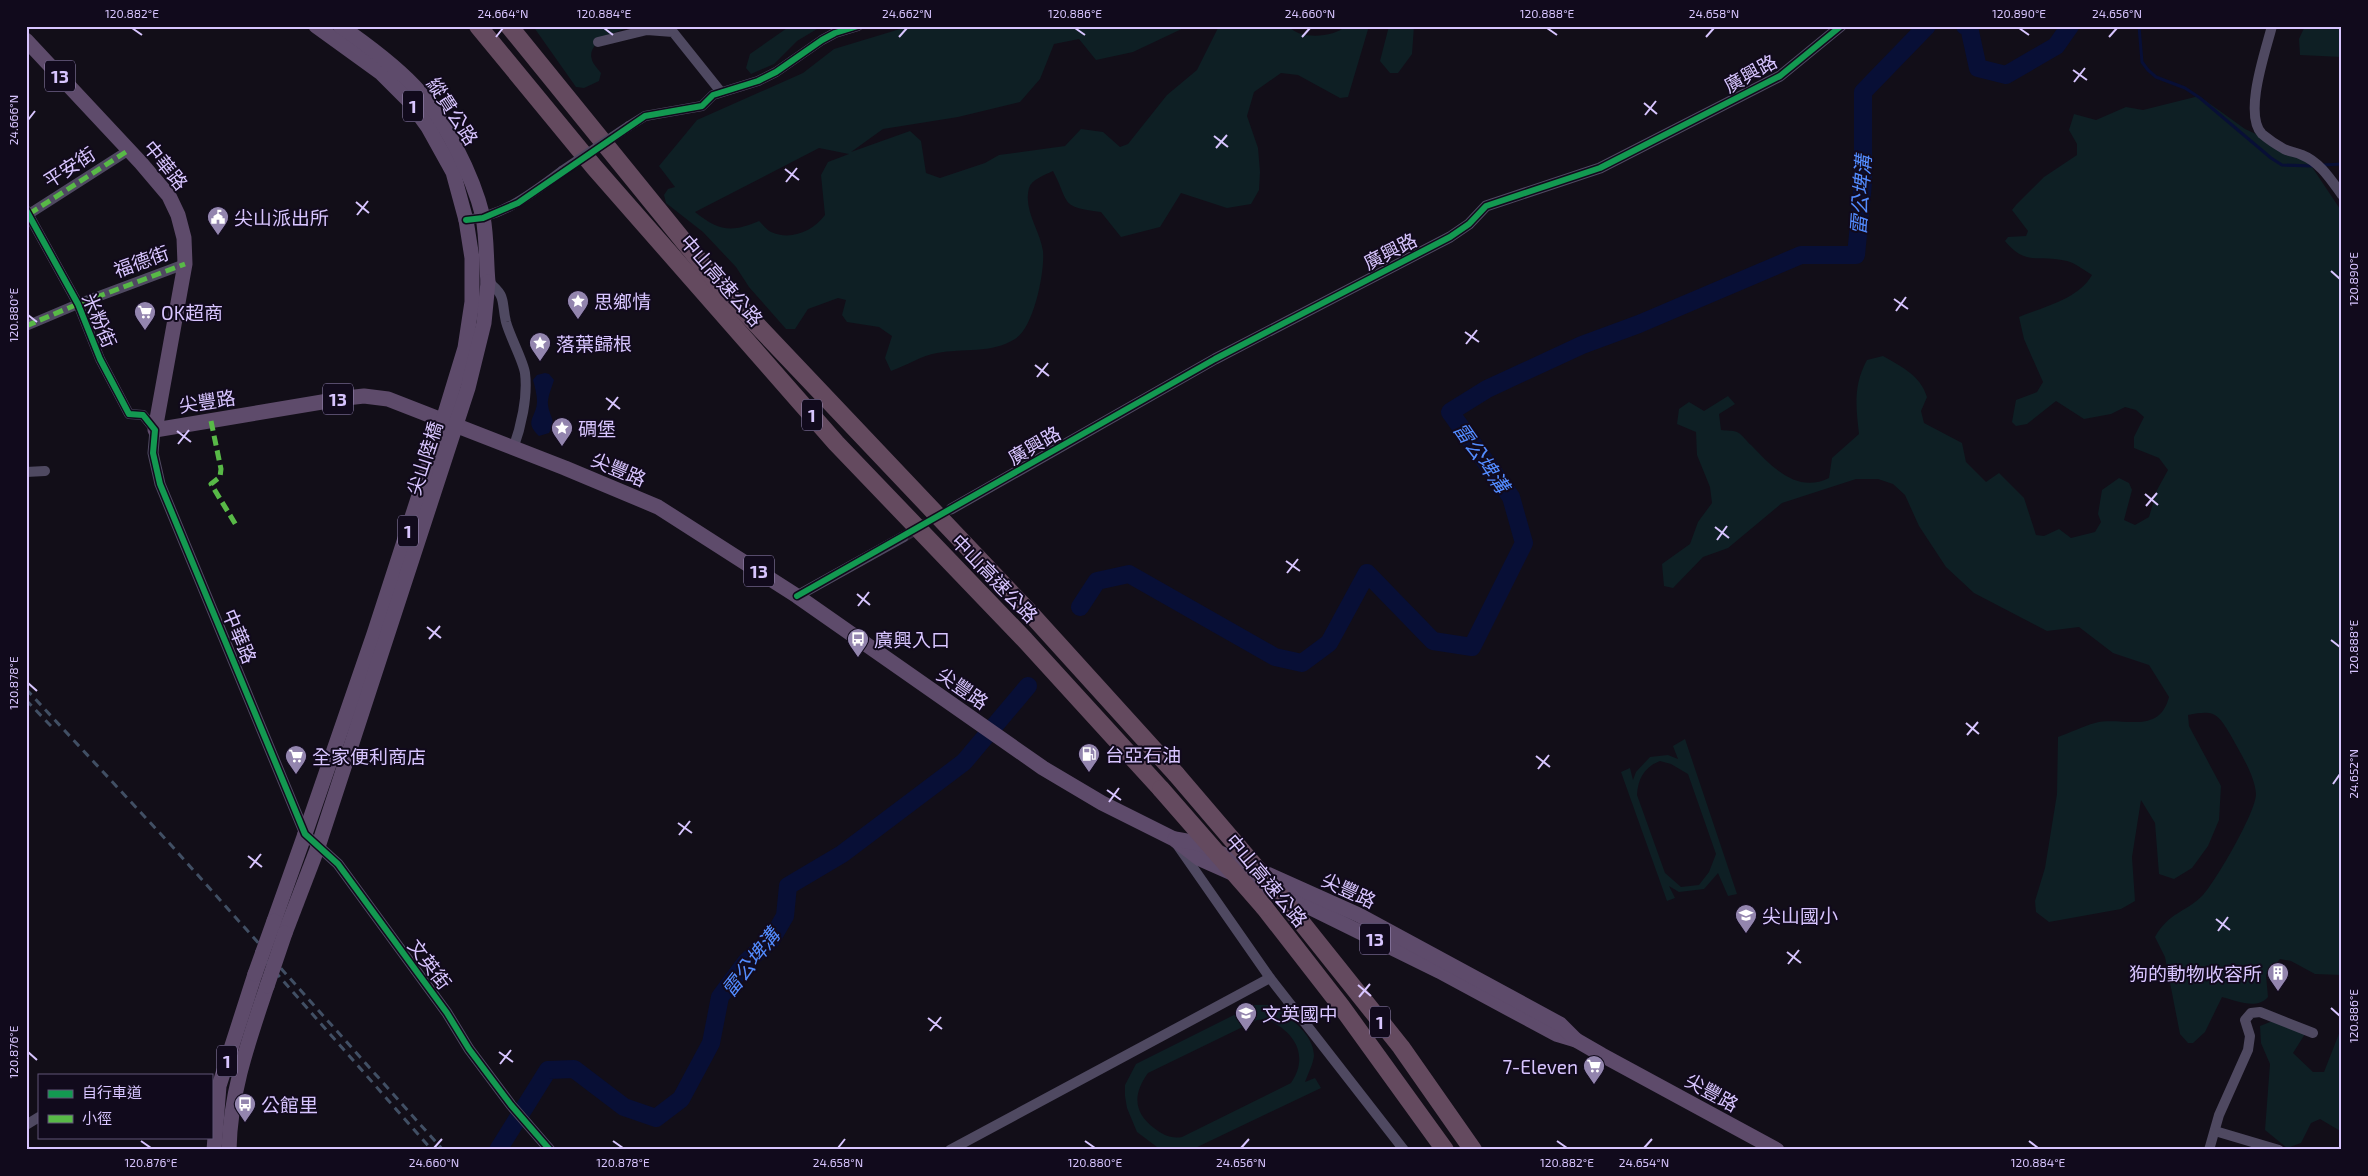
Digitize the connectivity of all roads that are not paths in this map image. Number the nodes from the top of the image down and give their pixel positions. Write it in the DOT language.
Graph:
graph roads {
  1 [pos="316,26"];
  2 [pos="340,26"];
  3 [pos="478,26"];
  4 [pos="509,26"];
  5 [pos="858,26"];
  6 [pos="1841,26"];
  7 [pos="2272,26"];
  8 [pos="26,40"];
  9 [pos="598,42"];
  10 [pos="721,92"];
  11 [pos="129,150"];
  12 [pos="2342,195"];
  13 [pos="28,212"];
  14 [pos="483,218"];
  15 [pos="466,220"];
  16 [pos="185,264"];
  17 [pos="488,282"];
  18 [pos="78,304"];
  19 [pos="26,326"];
  20 [pos="155,430"];
  21 [pos="513,449"];
  22 [pos="44,471"];
  23 [pos="26,472"];
  24 [pos="951,509"];
  25 [pos="903,537"];
  26 [pos="797,596"];
  27 [pos="305,834"];
  28 [pos="1174,839"];
  29 [pos="318,847"];
  30 [pos="1270,978"];
  31 [pos="2312,1033"];
  32 [pos="215,1086"];
  33 [pos="234,1090"];
  34 [pos="38,1118"];
  35 [pos="26,1125"];
  36 [pos="2215,1131"];
  37 [pos="214,1150"];
  38 [pos="229,1150"];
  39 [pos="550,1150"];
  40 [pos="950,1150"];
  41 [pos="1404,1150"];
  42 [pos="1445,1150"];
  43 [pos="1473,1150"];
  44 [pos="1777,1150"];
  45 [pos="2209,1150"];
  46 [pos="2279,1150"];
  1 -- 15 [label="main road, 縱貫公路 / 1"];
  2 -- 14 [label="main road, 縱貫公路 / 1"];
  3 -- 42 [label="highway, 中山高速公路 / 1, bridge"];
  4 -- 43 [label="highway, 中山高速公路 / 1, bridge"];
  5 -- 10 [label="street"];
  6 -- 24 [label="street, 廣興路"];
  7 -- 12 [label="street"];
  8 -- 11 [label="main road, 中華路 / 13"];
  9 -- 10 [label="street"];
  10 -- 14 [label="street, bridge"];
  11 -- 13 [label="street, 平安街"];
  11 -- 16 [label="main road, 中華路 / 13"];
  13 -- 18 [label="street, 米粉街"];
  14 -- 15 [label="street"];
  14 -- 17 [label="main road, 尖山陸橋 / 1"];
  15 -- 27 [label="main road, 尖山陸橋 / 1, bridge"];
  16 -- 18 [label="street, 福德街"];
  16 -- 20 [label="main road, 中華路 / 13"];
  17 -- 21 [label="street"];
  17 -- 29 [label="main road, 尖山陸橋 / 1, bridge"];
  18 -- 19 [label="street, 福德街"];
  18 -- 20 [label="street, 米粉街"];
  20 -- 21 [label="main road, 尖豐路 / 13"];
  20 -- 27 [label="street, 中華路"];
  21 -- 26 [label="main road, 尖豐路 / 13"];
  22 -- 23 [label="street"];
  25 -- 26 [label="street"];
  26 -- 28 [label="main road, 尖豐路 / 13"];
  27 -- 29 [label="street, 中華路"];
  27 -- 32 [label="main road, 1, bridge"];
  28 -- 30 [label="street"];
  28 -- 44 [label="main road, 尖豐路 / 13"];
  29 -- 33 [label="main road, 1, bridge"];
  29 -- 39 [label="street, 文英街"];
  30 -- 40 [label="street"];
  30 -- 41 [label="street"];
  31 -- 36 [label="street"];
  32 -- 33 [label="street"];
  32 -- 37 [label="main road, 1"];
  33 -- 38 [label="main road, 1"];
  34 -- 35 [label="street"];
  36 -- 45 [label="street"];
  36 -- 46 [label="street"];
}
